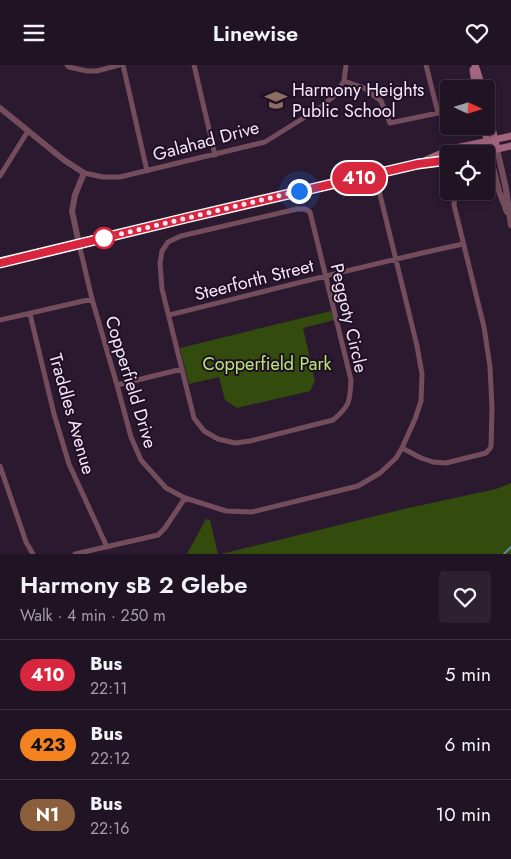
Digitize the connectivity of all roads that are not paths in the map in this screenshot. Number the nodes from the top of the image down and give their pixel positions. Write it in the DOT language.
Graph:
graph roads {
  1 [pos="67,65"];
  2 [pos="121,65"];
  3 [pos="194,65"];
  4 [pos="346,65"];
  5 [pos="426,65"];
  6 [pos="473,65"];
  7 [pos="475,80"];
  8 [pos="479,80"];
  9 [pos="344,81"];
  10 [pos="0,108"];
  11 [pos="28,131"];
  12 [pos="486,135"];
  13 [pos="494,135"];
  14 [pos="511,136"];
  15 [pos="495,140"];
  16 [pos="487,141"];
  17 [pos="488,145"];
  18 [pos="511,146"];
  19 [pos="497,149"];
  20 [pos="215,155"];
  21 [pos="440,160"];
  22 [pos="418,164"];
  23 [pos="148,171"];
  24 [pos="84,173"];
  25 [pos="375,174"];
  26 [pos="495,175"];
  27 [pos="0,176"];
  28 [pos="454,200"];
  29 [pos="511,224"];
  30 [pos="79,244"];
  31 [pos="463,244"];
  32 [pos="396,258"];
  33 [pos="0,263"];
  34 [pos="325,277"];
  35 [pos="92,299"];
  36 [pos="30,314"];
  37 [pos="169,315"];
  38 [pos="0,320"];
  39 [pos="182,369"];
  40 [pos="117,385"];
  41 [pos="402,448"];
  42 [pos="0,466"];
  43 [pos="185,498"];
  44 [pos="106,547"];
  45 [pos="33,554"];
  46 [pos="75,554"];
  1 -- 2 [label="street"];
  2 -- 23 [label="street"];
  3 -- 20 [label="street"];
  4 -- 9 [label="street"];
  5 -- 9 [label="street"];
  6 -- 7 [label="main road"];
  6 -- 8 [label="main road"];
  9 -- 20 [label="street, Galahad Drive"];
  10 -- 11 [label="street"];
  11 -- 24 [label="street"];
  11 -- 27 [label="street"];
  12 -- 16 [label="main road"];
  13 -- 15 [label="main road"];
  14 -- 15 [label="main road"];
  15 -- 16 [label="main road"];
  15 -- 19 [label="main road"];
  16 -- 17 [label="main road"];
  16 -- 22 [label="main road"];
  18 -- 19 [label="main road"];
  19 -- 29 [label="street"];
  20 -- 23 [label="street, Galahad Drive"];
  21 -- 22 [label="main road"];
  22 -- 25 [label="main road"];
  23 -- 24 [label="street, Galahad Drive"];
  24 -- 30 [label="street"];
  25 -- 30 [label="main road"];
  25 -- 32 [label="street, Copperfield Drive"];
  26 -- 29 [label="street"];
  28 -- 31 [label="street"];
  30 -- 33 [label="main road"];
  30 -- 35 [label="street, Copperfield Drive"];
  31 -- 32 [label="street, Steerforth Street"];
  31 -- 41 [label="street"];
  32 -- 34 [label="street, Steerforth Street"];
  32 -- 41 [label="street, Copperfield Drive"];
  34 -- 37 [label="street, Steerforth Street"];
  34 -- 37 [label="street, Peggoty Circle"];
  34 -- 39 [label="street, Peggoty Circle"];
  35 -- 36 [label="street"];
  35 -- 40 [label="street, Copperfield Drive"];
  36 -- 38 [label="street"];
  36 -- 44 [label="street, Traddles Avenue"];
  37 -- 39 [label="street, Peggoty Circle"];
  39 -- 40 [label="street"];
  40 -- 43 [label="street, Copperfield Drive"];
  41 -- 43 [label="street, Copperfield Drive"];
  42 -- 45 [label="street"];
  43 -- 44 [label="street"];
  44 -- 46 [label="street"];
}
